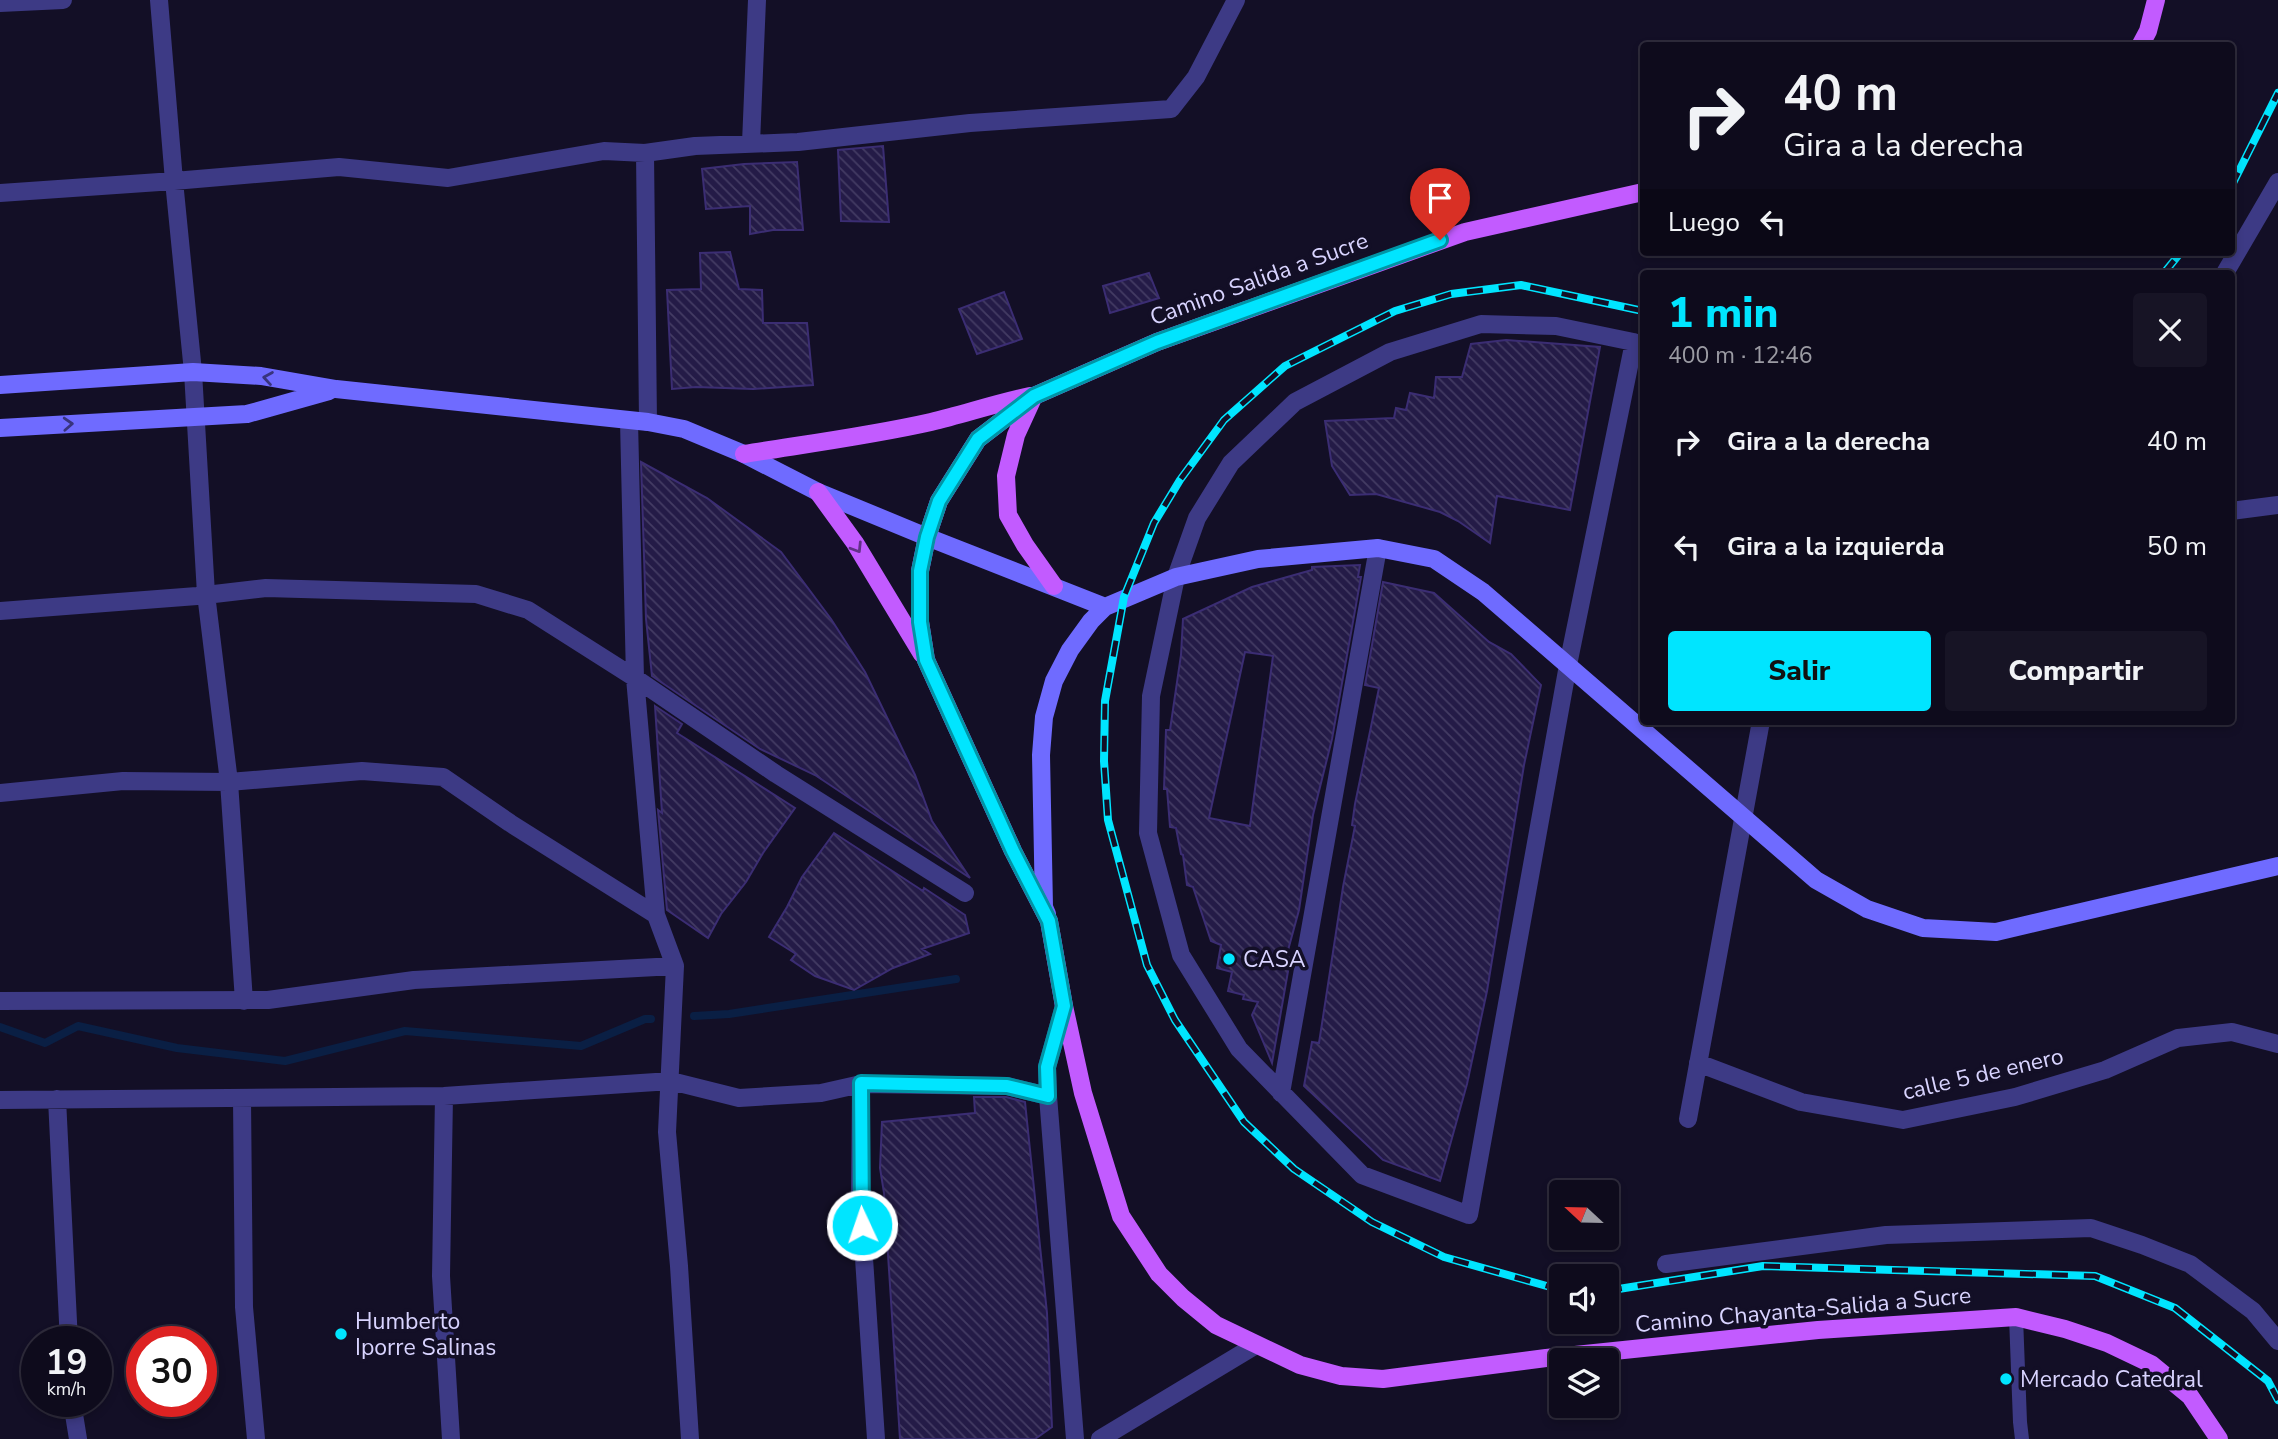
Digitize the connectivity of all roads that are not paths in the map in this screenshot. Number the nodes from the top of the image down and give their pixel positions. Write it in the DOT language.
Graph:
graph roads {
  1 [pos="63,0"];
  2 [pos="159,0"];
  3 [pos="757,0"];
  4 [pos="1236,0"];
  5 [pos="2155,0"];
  6 [pos="0,3"];
  7 [pos="2142,42"];
  8 [pos="751,143"];
  9 [pos="645,153"];
  10 [pos="174,181"];
  11 [pos="2278,182"];
  12 [pos="0,193"];
  13 [pos="1640,193"];
  14 [pos="2235,256"];
  15 [pos="1638,343"];
  16 [pos="193,372"];
  17 [pos="0,385"];
  18 [pos="335,389"];
  19 [pos="1034,396"];
  20 [pos="196,417"];
  21 [pos="629,421"];
  22 [pos="648,422"];
  23 [pos="0,428"];
  24 [pos="744,454"];
  25 [pos="818,492"];
  26 [pos="2278,505"];
  27 [pos="2235,510"];
  28 [pos="927,537"];
  29 [pos="1378,548"];
  30 [pos="1176,577"];
  31 [pos="1054,586"];
  32 [pos="206,594"];
  33 [pos="1105,607"];
  34 [pos="0,611"];
  35 [pos="926,660"];
  36 [pos="1568,665"];
  37 [pos="635,678"];
  38 [pos="1760,725"];
  39 [pos="229,782"];
  40 [pos="0,793"];
  41 [pos="1744,817"];
  42 [pos="2278,866"];
  43 [pos="965,893"];
  44 [pos="656,915"];
  45 [pos="1049,921"];
  46 [pos="675,966"];
  47 [pos="0,1001"];
  48 [pos="244,1001"];
  49 [pos="1064,1006"];
  50 [pos="2278,1044"];
  51 [pos="1698,1063"];
  52 [pos="671,1081"];
  53 [pos="861,1083"];
  54 [pos="1281,1093"];
  55 [pos="444,1096"];
  56 [pos="1048,1096"];
  57 [pos="57,1099"];
  58 [pos="242,1099"];
  59 [pos="0,1100"];
  60 [pos="1688,1119"];
  61 [pos="1666,1264"];
  62 [pos="2016,1317"];
  63 [pos="68,1326"];
  64 [pos="2278,1341"];
  65 [pos="1256,1345"];
  66 [pos="74,1417"];
  67 [pos="78,1439"];
  68 [pos="256,1439"];
  69 [pos="451,1439"];
  70 [pos="691,1439"];
  71 [pos="876,1439"];
  72 [pos="1075,1439"];
  73 [pos="1100,1439"];
  74 [pos="2022,1439"];
  75 [pos="2219,1439"];
  1 -- 6 [label="street"];
  2 -- 10 [label="street"];
  3 -- 8 [label="street"];
  4 -- 8 [label="street"];
  5 -- 7 [label="main road"];
  8 -- 9 [label="street"];
  9 -- 10 [label="street"];
  9 -- 22 [label="street"];
  10 -- 12 [label="street"];
  10 -- 16 [label="street"];
  11 -- 14 [label="street"];
  13 -- 19 [label="main road, Camino Salida a Sucre"];
  15 -- 30 [label="street"];
  15 -- 36 [label="street"];
  16 -- 17 [label="main road"];
  18 -- 16 [label="main road, one-way"];
  16 -- 20 [label="street"];
  18 -- 20 [label="main road"];
  18 -- 21 [label="main road"];
  19 -- 24 [label="main road"];
  19 -- 28 [label="main road, Camino Salida a Sucre"];
  19 -- 31 [label="main road"];
  23 -- 20 [label="main road, one-way"];
  20 -- 32 [label="street"];
  21 -- 22 [label="main road"];
  21 -- 37 [label="street"];
  22 -- 24 [label="main road"];
  24 -- 25 [label="main road"];
  25 -- 28 [label="main road"];
  25 -- 35 [label="main road, one-way"];
  26 -- 27 [label="street"];
  28 -- 31 [label="main road"];
  28 -- 35 [label="main road, Camino Chayanta-Salida a Sucre"];
  29 -- 30 [label="main road"];
  29 -- 36 [label="main road"];
  29 -- 54 [label="street"];
  30 -- 33 [label="main road"];
  30 -- 54 [label="street"];
  31 -- 33 [label="main road"];
  32 -- 34 [label="street"];
  32 -- 37 [label="street"];
  32 -- 39 [label="street"];
  33 -- 45 [label="main road"];
  35 -- 45 [label="main road, Camino Chayanta-Salida a Sucre"];
  36 -- 41 [label="main road"];
  36 -- 54 [label="street"];
  37 -- 43 [label="street"];
  37 -- 44 [label="street"];
  38 -- 41 [label="street"];
  39 -- 40 [label="street"];
  39 -- 44 [label="street"];
  39 -- 48 [label="street"];
  41 -- 42 [label="main road"];
  41 -- 51 [label="street"];
  44 -- 46 [label="street"];
  45 -- 49 [label="main road, Camino Chayanta-Salida a Sucre"];
  46 -- 48 [label="street"];
  46 -- 52 [label="street"];
  47 -- 48 [label="street"];
  49 -- 56 [label="street"];
  49 -- 65 [label="main road, Camino Chayanta-Salida a Sucre"];
  50 -- 51 [label="street, calle 5 de enero"];
  51 -- 60 [label="street"];
  52 -- 53 [label="street"];
  52 -- 55 [label="street"];
  52 -- 70 [label="street"];
  53 -- 56 [label="street"];
  53 -- 71 [label="street"];
  55 -- 58 [label="street"];
  55 -- 69 [label="street"];
  56 -- 72 [label="street"];
  57 -- 58 [label="street"];
  57 -- 59 [label="street"];
  57 -- 63 [label="street"];
  58 -- 68 [label="street"];
  61 -- 64 [label="street"];
  62 -- 65 [label="main road, Camino Chayanta-Salida a Sucre"];
  62 -- 74 [label="lane"];
  62 -- 75 [label="main road, Camino Chayanta-Salida a Sucre"];
  65 -- 73 [label="street"];
  66 -- 67 [label="street"];
}
